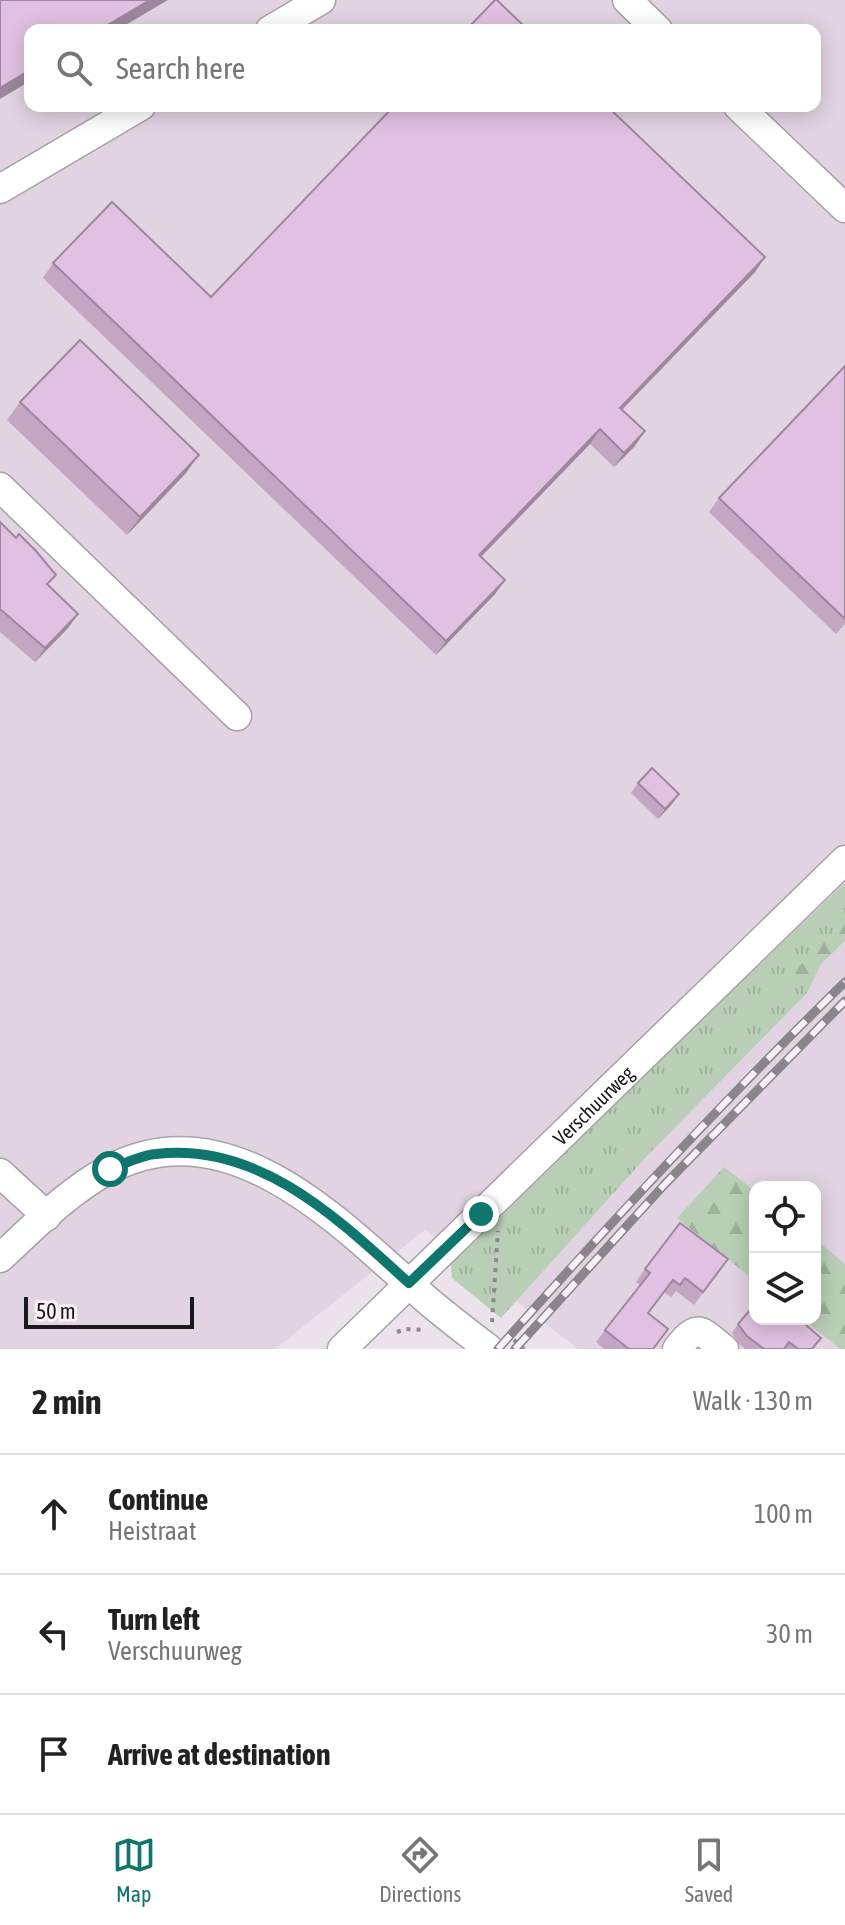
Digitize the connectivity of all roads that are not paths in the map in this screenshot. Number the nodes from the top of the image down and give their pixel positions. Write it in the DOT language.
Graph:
graph roads {
  1 [pos="321,0"];
  2 [pos="627,0"];
  3 [pos="280,24"];
  4 [pos="652,24"];
  5 [pos="131,112"];
  6 [pos="744,112"];
  7 [pos="0,189"];
  8 [pos="845,208"];
  9 [pos="0,487"];
  10 [pos="237,716"];
  11 [pos="845,860"];
  12 [pos="0,1173"];
  13 [pos="47,1216"];
  14 [pos="0,1258"];
  15 [pos="409,1283"];
  16 [pos="499,1338"];
  17 [pos="342,1349"];
  18 [pos="677,1349"];
  19 [pos="724,1349"];
  1 -- 3 [label="street"];
  2 -- 4 [label="street"];
  5 -- 7 [label="street"];
  6 -- 8 [label="street"];
  9 -- 10 [label="street"];
  11 -- 15 [label="street, Verschuurweg"];
  12 -- 13 [label="street"];
  13 -- 14 [label="street"];
  13 -- 15 [label="street"];
  15 -- 16 [label="street"];
  15 -- 17 [label="street, Verschuurweg"];
  18 -- 19 [label="street"];
}
